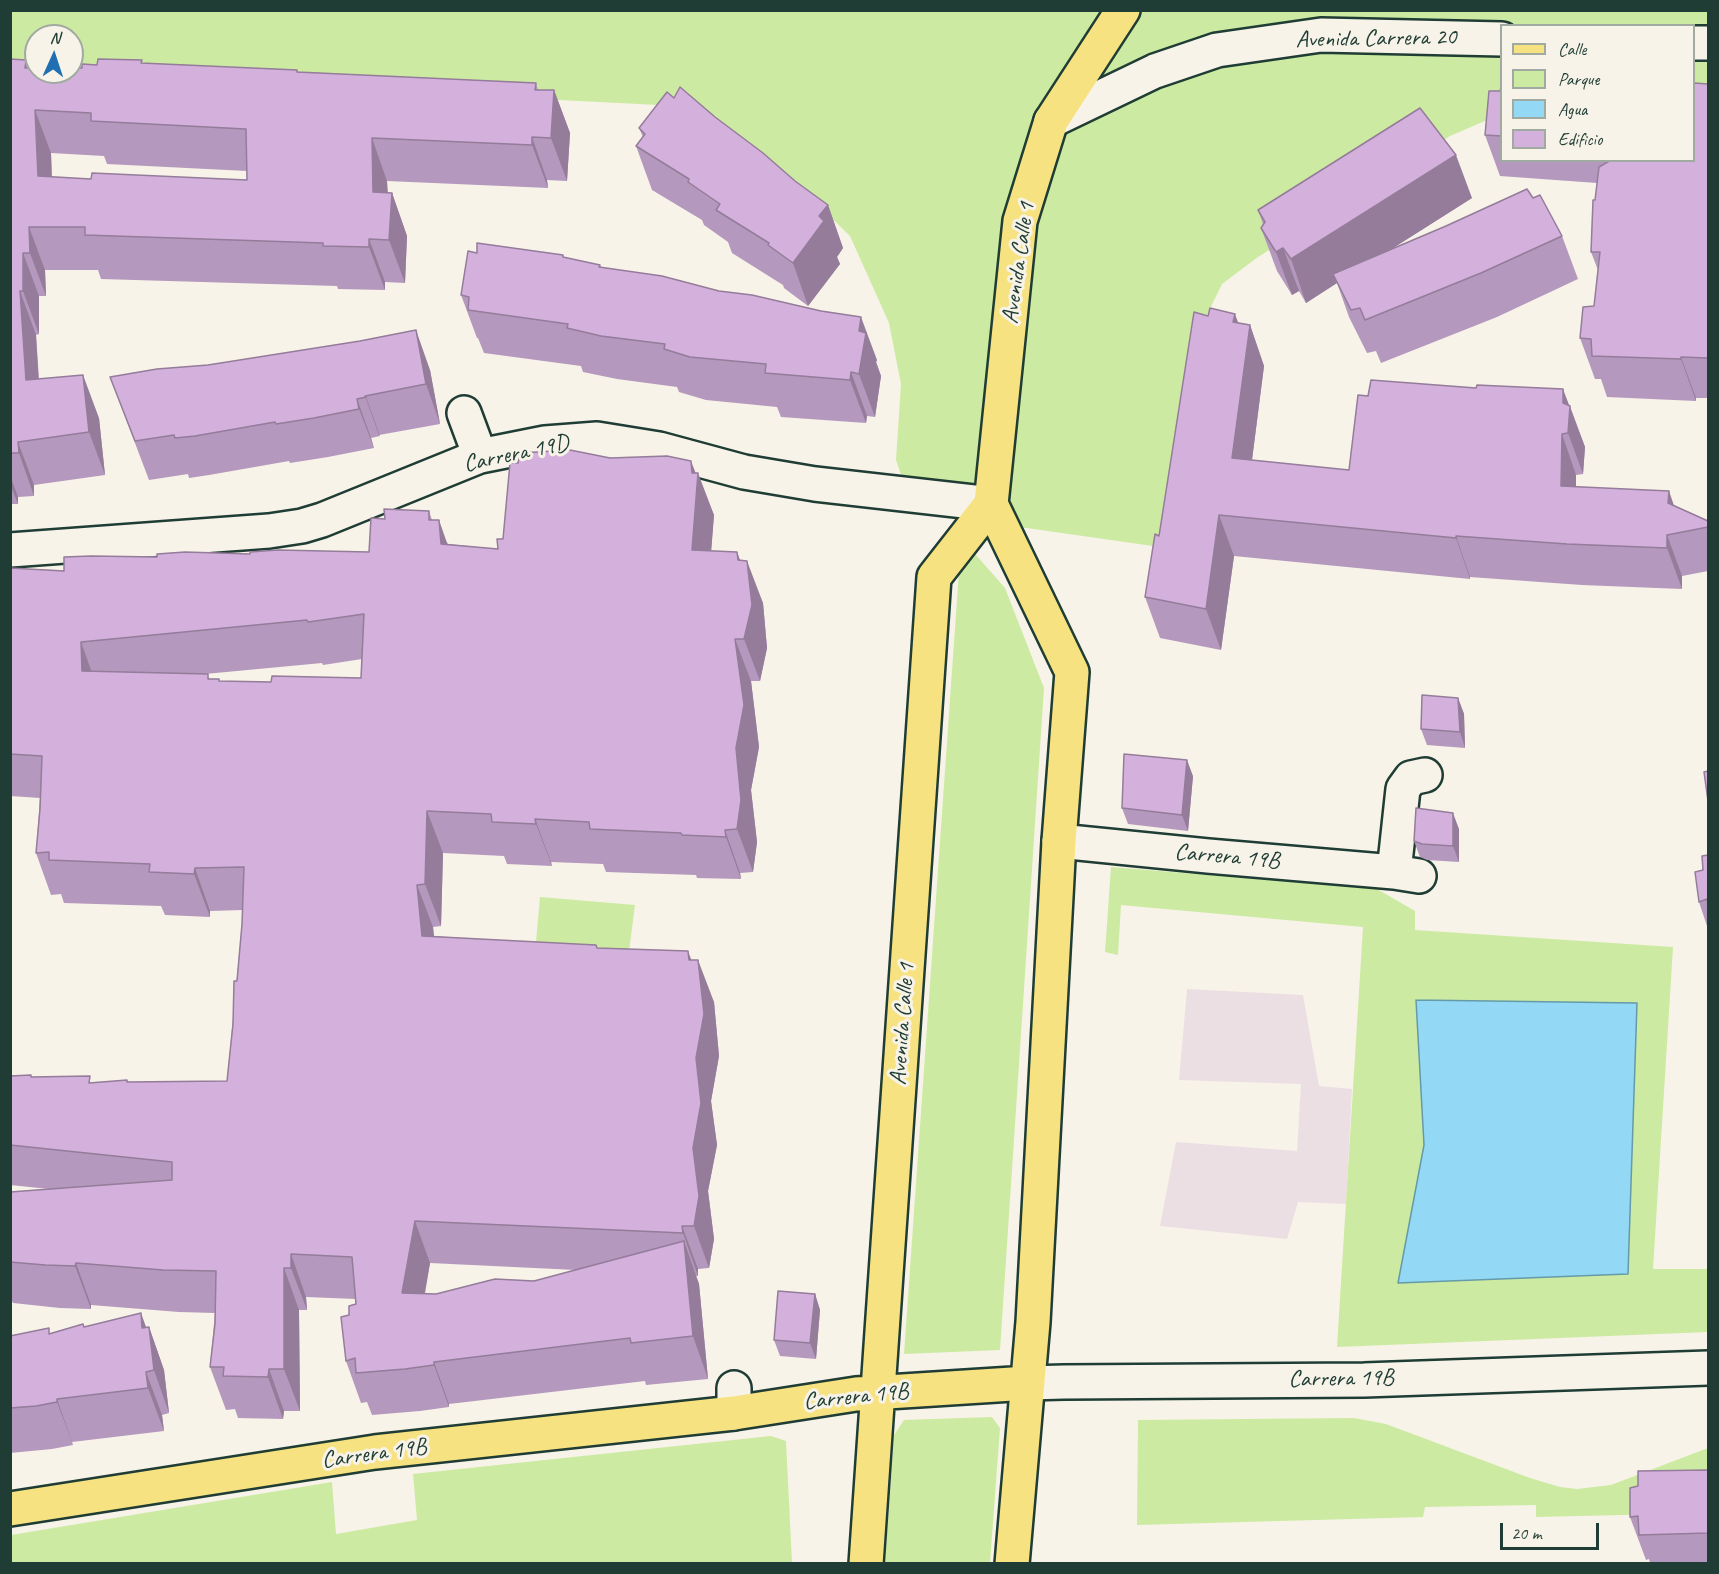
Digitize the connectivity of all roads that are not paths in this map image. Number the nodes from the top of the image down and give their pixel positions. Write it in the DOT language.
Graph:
graph roads {
  1 [pos="1123,10"];
  2 [pos="1500,39"];
  3 [pos="1051,121"];
  4 [pos="464,413"];
  5 [pos="480,456"];
  6 [pos="991,504"];
  7 [pos="10,550"];
  8 [pos="1425,775"];
  9 [pos="1059,841"];
  10 [pos="1708,1368"];
  11 [pos="1028,1383"];
  12 [pos="878,1392"];
  13 [pos="10,1509"];
  14 [pos="866,1563"];
  15 [pos="1012,1563"];
  1 -- 3 [label="main road, Avenida Calle 1"];
  2 -- 3 [label="street, Avenida Carrera 20"];
  3 -- 6 [label="main road, Avenida Calle 1"];
  4 -- 5 [label="street"];
  5 -- 6 [label="street, Carrera 19D"];
  5 -- 7 [label="street, Carrera 19D"];
  6 -- 9 [label="main road"];
  6 -- 12 [label="main road, Avenida Calle 1"];
  8 -- 9 [label="street, Carrera 19B"];
  9 -- 11 [label="main road"];
  10 -- 11 [label="street, Carrera 19B"];
  11 -- 12 [label="main road, Carrera 19B"];
  11 -- 15 [label="main road"];
  12 -- 13 [label="main road, Carrera 19B"];
  12 -- 14 [label="main road, Avenida Calle 1"];
}
